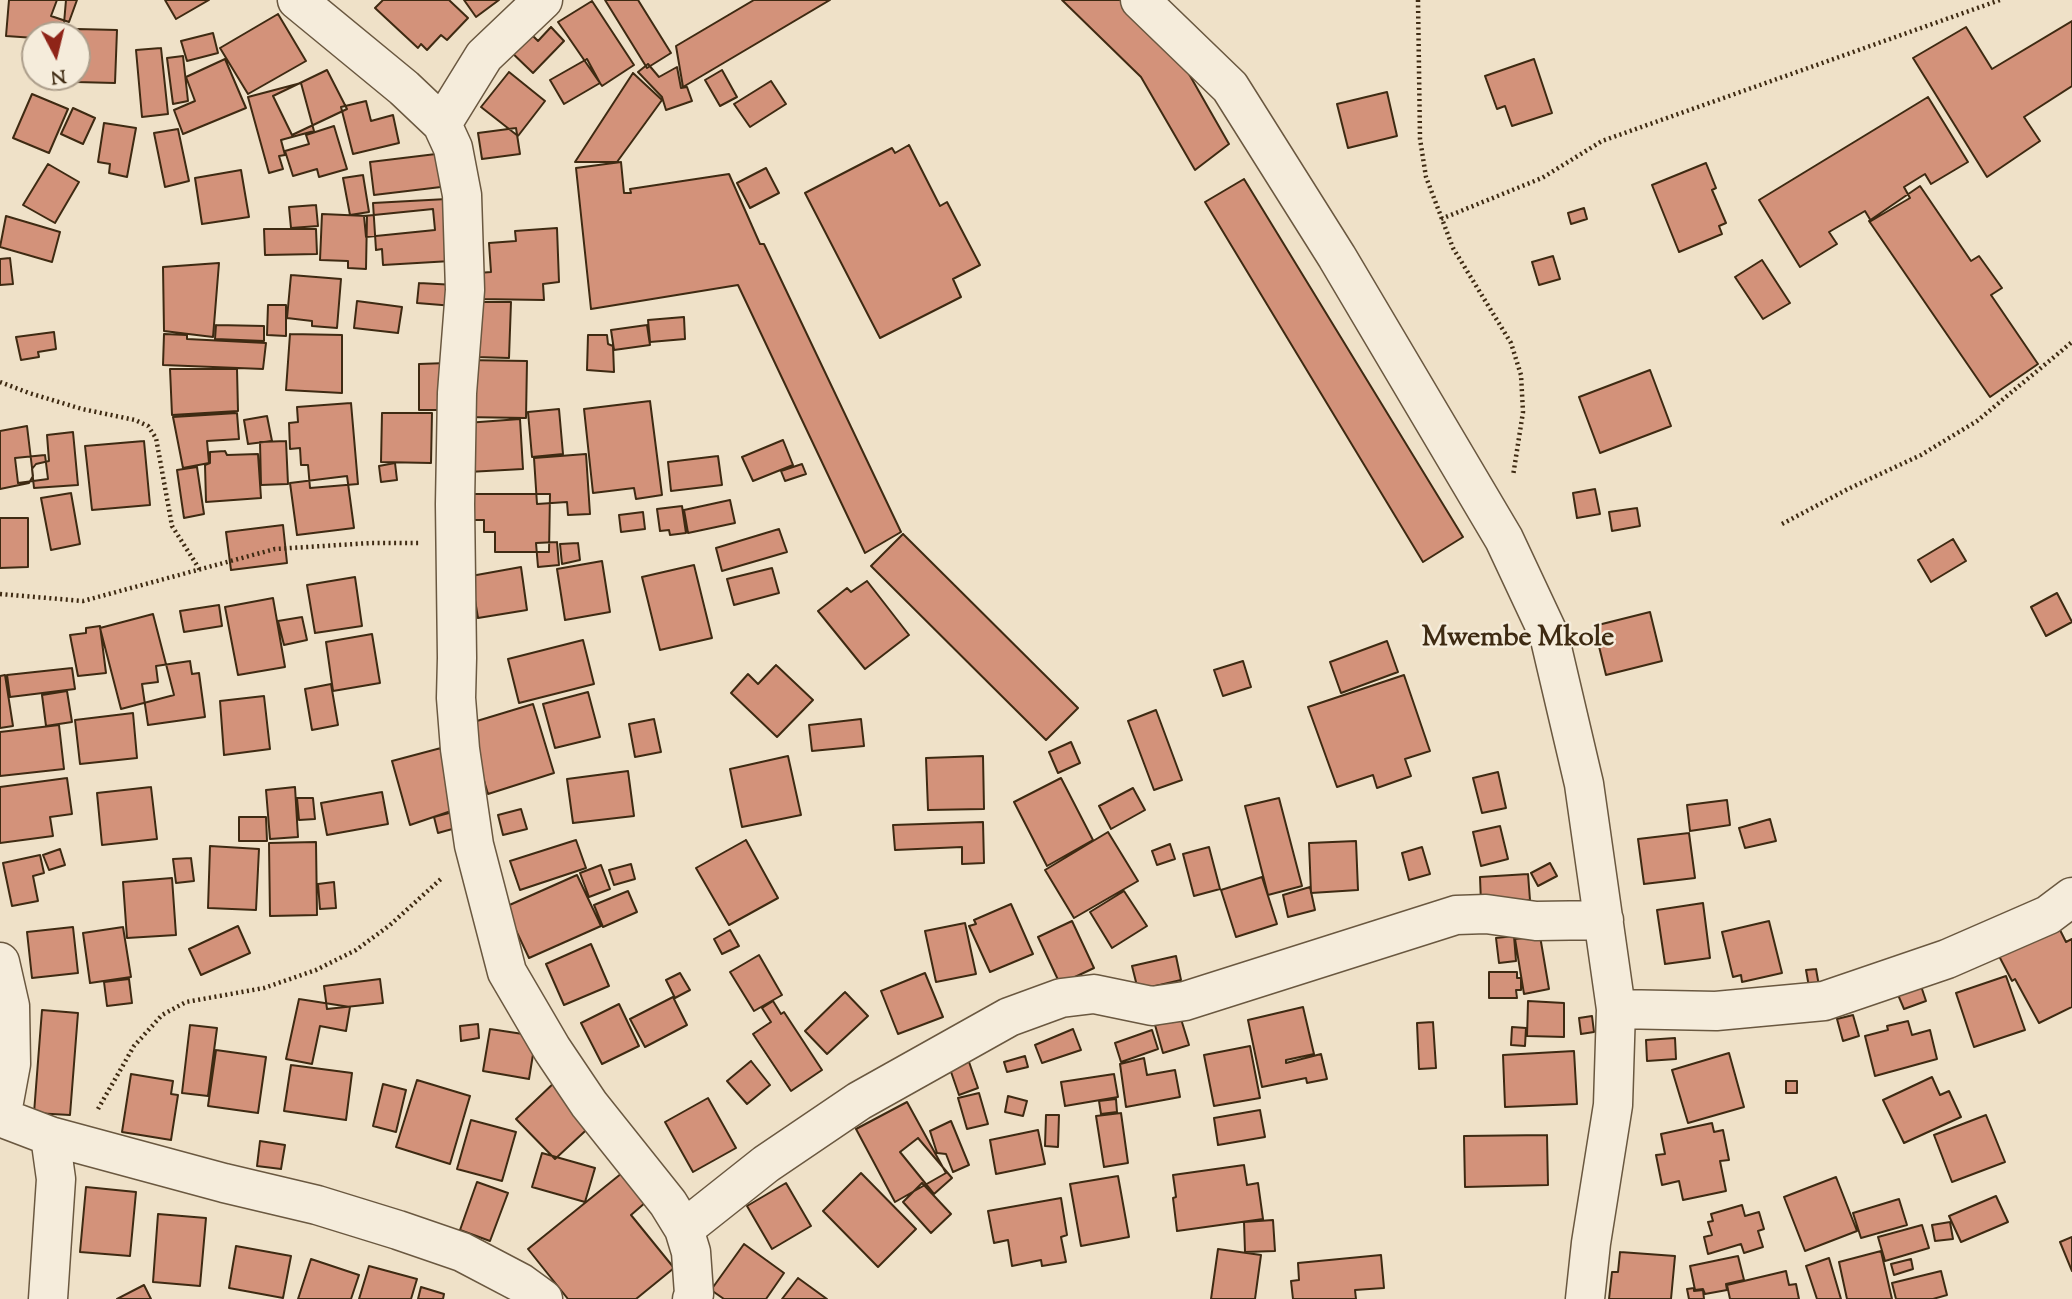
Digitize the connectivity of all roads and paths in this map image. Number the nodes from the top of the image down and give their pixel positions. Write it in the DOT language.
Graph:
graph roads {
  1 [pos="297,0"];
  2 [pos="543,0"];
  3 [pos="1140,0"];
  4 [pos="1418,0"];
  5 [pos="2000,0"];
  6 [pos="442,124"];
  7 [pos="1441,219"];
  8 [pos="2072,342"];
  9 [pos="0,382"];
  10 [pos="1782,524"];
  11 [pos="1504,540"];
  12 [pos="455,544"];
  13 [pos="200,570"];
  14 [pos="0,594"];
  15 [pos="474,845"];
  16 [pos="2072,897"];
  17 [pos="1604,920"];
  18 [pos="0,962"];
  19 [pos="1616,1009"];
  20 [pos="0,1117"];
  21 [pos="64,1139"];
  22 [pos="684,1229"];
  23 [pos="48,1299"];
  24 [pos="543,1299"];
  25 [pos="692,1299"];
  26 [pos="1585,1299"];
  1 -- 6 [label="street"];
  2 -- 6 [label="street"];
  3 -- 11 [label="street"];
  4 -- 7 [label="path"];
  5 -- 7 [label="path"];
  6 -- 12 [label="street"];
  7 -- 11 [label="path"];
  8 -- 10 [label="path"];
  9 -- 13 [label="path"];
  11 -- 17 [label="street"];
  12 -- 13 [label="path"];
  12 -- 15 [label="street"];
  13 -- 14 [label="path"];
  15 -- 21 [label="path"];
  15 -- 22 [label="street"];
  16 -- 19 [label="street"];
  17 -- 19 [label="street"];
  17 -- 22 [label="street"];
  18 -- 20 [label="street"];
  19 -- 26 [label="street"];
  20 -- 21 [label="street"];
  21 -- 23 [label="street"];
  21 -- 24 [label="street"];
  22 -- 25 [label="street"];
}
